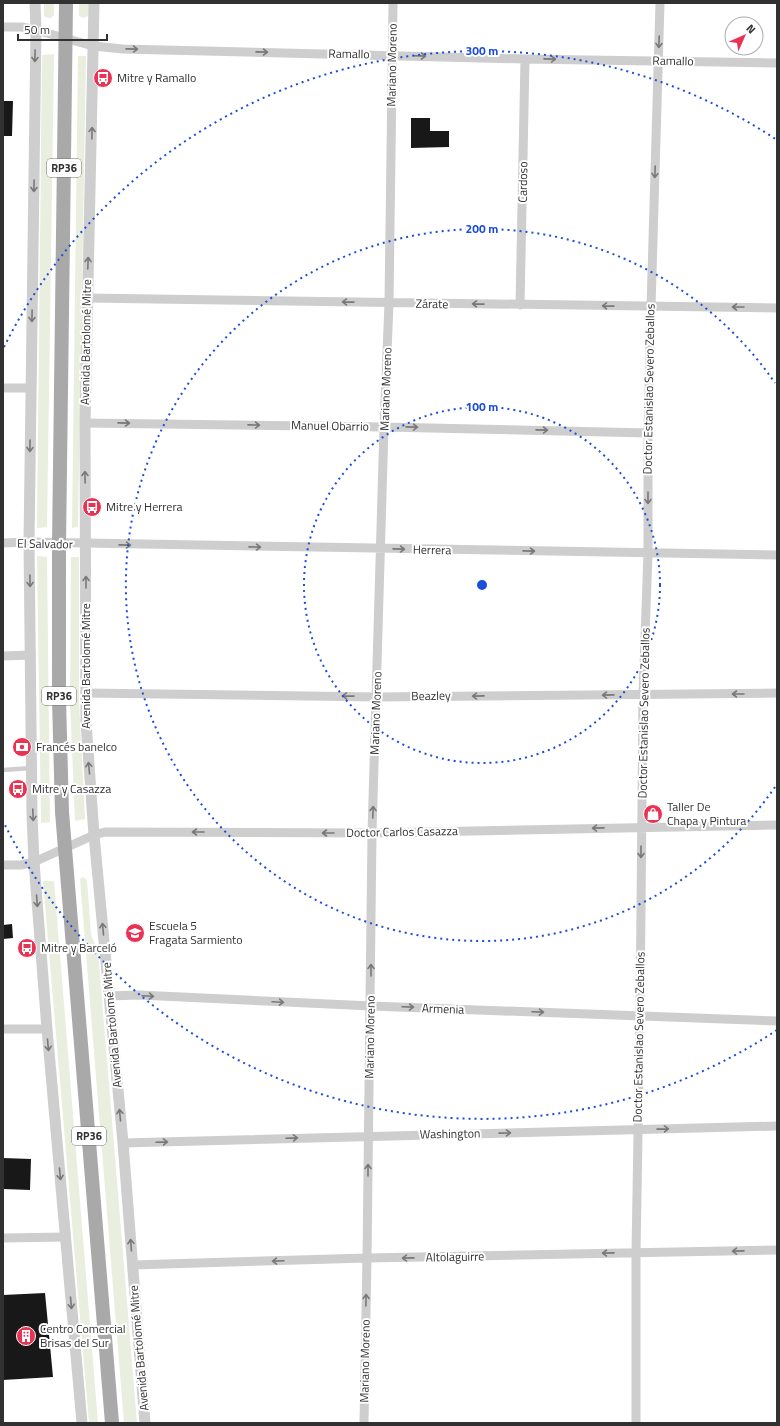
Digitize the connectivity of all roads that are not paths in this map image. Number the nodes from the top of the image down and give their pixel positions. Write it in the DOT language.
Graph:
graph roads {
  1 [pos="35,3"];
  2 [pos="66,3"];
  3 [pos="94,3"];
  4 [pos="393,3"];
  5 [pos="660,3"];
  6 [pos="3,27"];
  7 [pos="36,30"];
  8 [pos="66,38"];
  9 [pos="93,46"];
  10 [pos="392,55"];
  11 [pos="526,59"];
  12 [pos="658,60"];
  13 [pos="777,63"];
  14 [pos="87,298"];
  15 [pos="389,303"];
  16 [pos="520,305"];
  17 [pos="651,307"];
  18 [pos="777,308"];
  19 [pos="3,388"];
  20 [pos="31,388"];
  21 [pos="85,423"];
  22 [pos="384,427"];
  23 [pos="648,433"];
  24 [pos="29,542"];
  25 [pos="3,543"];
  26 [pos="59,544"];
  27 [pos="86,544"];
  28 [pos="381,549"];
  29 [pos="648,553"];
  30 [pos="777,555"];
  31 [pos="31,655"];
  32 [pos="3,656"];
  33 [pos="85,693"];
  34 [pos="777,693"];
  35 [pos="643,694"];
  36 [pos="377,697"];
  37 [pos="32,768"];
  38 [pos="3,770"];
  39 [pos="777,825"];
  40 [pos="642,828"];
  41 [pos="372,833"];
  42 [pos="94,835"];
  43 [pos="65,848"];
  44 [pos="34,862"];
  45 [pos="3,865"];
  46 [pos="109,996"];
  47 [pos="371,1006"];
  48 [pos="640,1016"];
  49 [pos="777,1021"];
  50 [pos="3,1029"];
  51 [pos="47,1029"];
  52 [pos="777,1126"];
  53 [pos="637,1130"];
  54 [pos="368,1136"];
  55 [pos="123,1143"];
  56 [pos="66,1237"];
  57 [pos="3,1238"];
  58 [pos="777,1250"];
  59 [pos="636,1253"];
  60 [pos="368,1258"];
  61 [pos="132,1265"];
  62 [pos="82,1423"];
  63 [pos="112,1423"];
  64 [pos="146,1423"];
  65 [pos="364,1423"];
  66 [pos="636,1423"];
  1 -- 7 [label="street"];
  2 -- 8 [label="main road, Avenida Bartolomé Mitre / RP36"];
  3 -- 9 [label="street, Avenida Bartolomé Mitre"];
  4 -- 10 [label="street, Mariano Moreno"];
  5 -- 12 [label="street, Doctor Estanislao Severo Zeballos, one-way"];
  6 -- 7 [label="street, Ramallo"];
  7 -- 8 [label="street, Ramallo"];
  7 -- 20 [label="street, one-way"];
  8 -- 9 [label="street, Ramallo"];
  8 -- 26 [label="main road, Avenida Bartolomé Mitre / RP36"];
  9 -- 10 [label="street, Ramallo, one-way"];
  14 -- 9 [label="street, Avenida Bartolomé Mitre, one-way"];
  10 -- 11 [label="street, Ramallo, one-way"];
  10 -- 15 [label="street, Mariano Moreno"];
  11 -- 12 [label="street, Ramallo, one-way"];
  11 -- 16 [label="street, Cardoso"];
  12 -- 13 [label="street, Ramallo"];
  12 -- 17 [label="street, Doctor Estanislao Severo Zeballos, one-way"];
  15 -- 14 [label="street, Zárate, one-way"];
  14 -- 21 [label="street, Avenida Bartolomé Mitre"];
  16 -- 15 [label="street, Zárate, one-way"];
  15 -- 22 [label="street, Mariano Moreno"];
  17 -- 16 [label="street, Zárate, one-way"];
  18 -- 17 [label="street, Zárate, one-way"];
  17 -- 23 [label="street, Doctor Estanislao Severo Zeballos"];
  19 -- 20 [label="street"];
  20 -- 24 [label="street, one-way"];
  21 -- 22 [label="street, Manuel Obarrio, one-way"];
  27 -- 21 [label="street, Avenida Bartolomé Mitre, one-way"];
  22 -- 23 [label="street, Manuel Obarrio, one-way"];
  22 -- 28 [label="street, Mariano Moreno"];
  23 -- 29 [label="street, Doctor Estanislao Severo Zeballos, one-way"];
  24 -- 25 [label="street, El Salvador"];
  24 -- 26 [label="street, El Salvador"];
  24 -- 31 [label="street, one-way"];
  26 -- 27 [label="street, El Salvador"];
  26 -- 43 [label="main road, Avenida Bartolomé Mitre / RP36"];
  27 -- 28 [label="street, Herrera, one-way"];
  33 -- 27 [label="street, Avenida Bartolomé Mitre, one-way"];
  28 -- 29 [label="street, Herrera, one-way"];
  28 -- 36 [label="street, Mariano Moreno"];
  29 -- 30 [label="street, Herrera"];
  29 -- 35 [label="street, Doctor Estanislao Severo Zeballos"];
  31 -- 32 [label="street"];
  31 -- 37 [label="street"];
  36 -- 33 [label="street, Beazley, one-way"];
  42 -- 33 [label="street, Avenida Bartolomé Mitre, one-way"];
  34 -- 35 [label="street, Beazley, one-way"];
  35 -- 36 [label="street, Beazley, one-way"];
  35 -- 40 [label="street, Doctor Estanislao Severo Zeballos"];
  41 -- 36 [label="street, Mariano Moreno, one-way"];
  37 -- 38 [label="lane"];
  37 -- 44 [label="street, one-way"];
  39 -- 40 [label="street, Doctor Carlos Casazza"];
  40 -- 41 [label="street, Doctor Carlos Casazza, one-way"];
  40 -- 48 [label="street, Doctor Estanislao Severo Zeballos, one-way"];
  41 -- 42 [label="street, Doctor Carlos Casazza, one-way"];
  47 -- 41 [label="street, Mariano Moreno, one-way"];
  42 -- 43 [label="street, Doctor Carlos Casazza"];
  46 -- 42 [label="street, Avenida Bartolomé Mitre, one-way"];
  43 -- 44 [label="street, Doctor Carlos Casazza"];
  43 -- 63 [label="main road, Avenida Bartolomé Mitre / RP36"];
  44 -- 45 [label="street, Doctor Carlos Casazza"];
  44 -- 51 [label="street, one-way"];
  46 -- 47 [label="street, Armenia, one-way"];
  55 -- 46 [label="street, Avenida Bartolomé Mitre, one-way"];
  47 -- 48 [label="street, Armenia, one-way"];
  47 -- 54 [label="street, Mariano Moreno"];
  48 -- 49 [label="street, Armenia"];
  48 -- 53 [label="street, Doctor Estanislao Severo Zeballos"];
  50 -- 51 [label="street"];
  51 -- 56 [label="street, one-way"];
  53 -- 52 [label="street, Washington, one-way"];
  54 -- 53 [label="street, Washington, one-way"];
  53 -- 59 [label="street, Doctor Estanislao Severo Zeballos"];
  55 -- 54 [label="street, Washington, one-way"];
  60 -- 54 [label="street, Mariano Moreno, one-way"];
  61 -- 55 [label="street, Avenida Bartolomé Mitre, one-way"];
  56 -- 57 [label="street"];
  56 -- 62 [label="street, one-way"];
  58 -- 59 [label="street, Altolaguirre, one-way"];
  59 -- 60 [label="street, Altolaguirre, one-way"];
  59 -- 66 [label="street, Doctor Estanislao Severo Zeballos"];
  60 -- 61 [label="street, Altolaguirre, one-way"];
  65 -- 60 [label="street, Mariano Moreno, one-way"];
  61 -- 64 [label="street, Avenida Bartolomé Mitre"];
}
